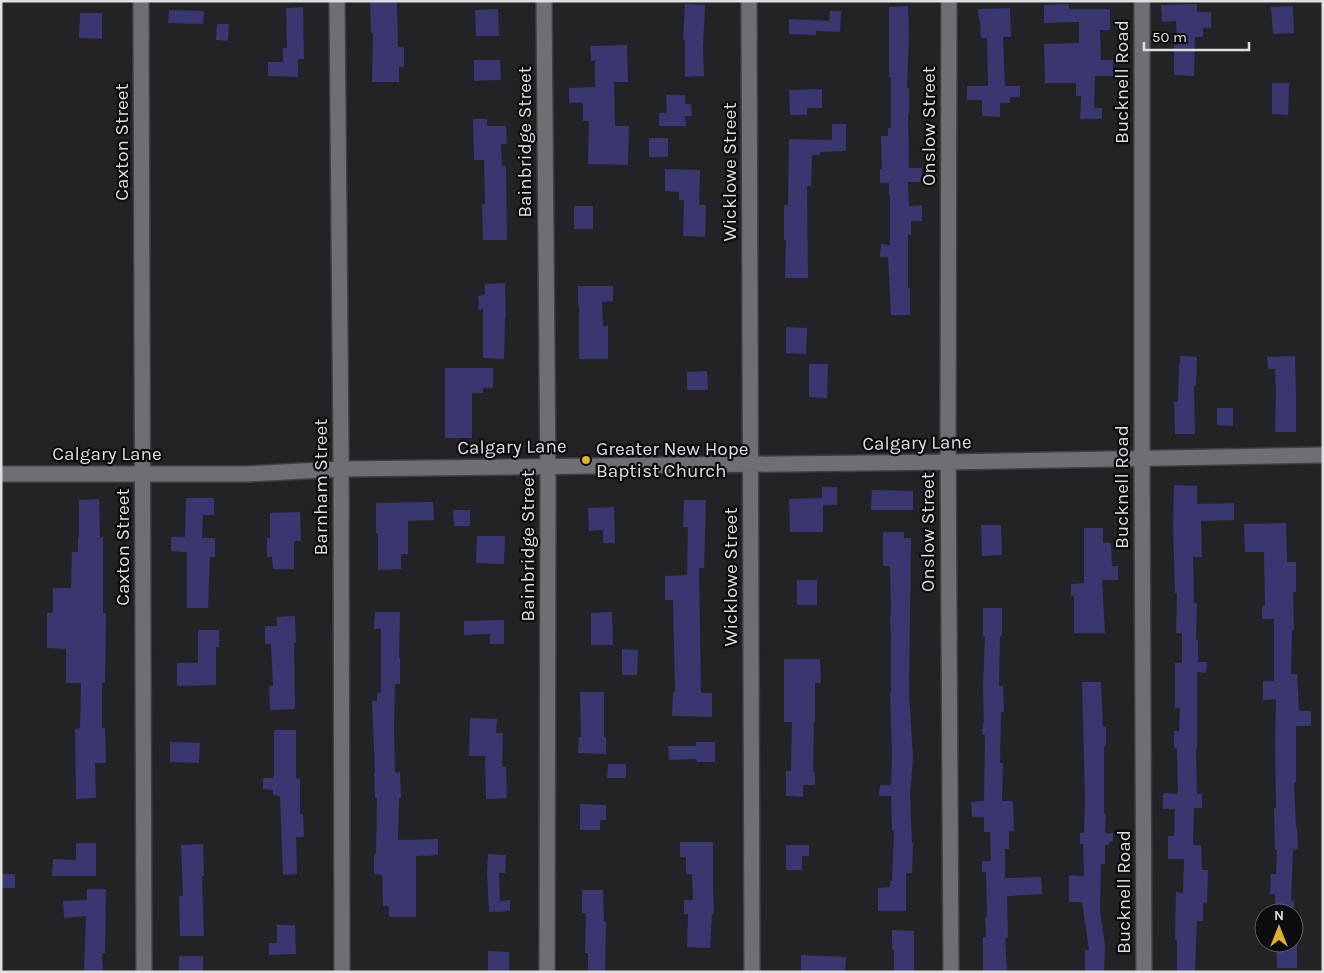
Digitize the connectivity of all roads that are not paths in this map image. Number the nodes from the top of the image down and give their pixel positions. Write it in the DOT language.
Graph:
graph roads {
  1 [pos="142,1"];
  2 [pos="337,1"];
  3 [pos="544,1"];
  4 [pos="749,1"];
  5 [pos="949,1"];
  6 [pos="1142,1"];
  7 [pos="1323,455"];
  8 [pos="1142,458"];
  9 [pos="948,462"];
  10 [pos="751,465"];
  11 [pos="548,466"];
  12 [pos="341,469"];
  13 [pos="1,474"];
  14 [pos="143,474"];
  15 [pos="144,972"];
  16 [pos="342,972"];
  17 [pos="547,972"];
  18 [pos="752,972"];
  19 [pos="951,972"];
  20 [pos="1144,972"];
  1 -- 14 [label="street, Caxton Street"];
  2 -- 12 [label="street, Barnham Street"];
  3 -- 11 [label="street, Bainbridge Street"];
  4 -- 10 [label="street, Wicklowe Street"];
  5 -- 9 [label="street, Onslow Street"];
  6 -- 8 [label="street, Bucknell Road"];
  7 -- 8 [label="street, Calgary Lane"];
  8 -- 9 [label="street, Calgary Lane"];
  8 -- 20 [label="street, Bucknell Road"];
  9 -- 10 [label="street, Calgary Lane"];
  9 -- 19 [label="street, Onslow Street"];
  10 -- 11 [label="street, Calgary Lane"];
  10 -- 18 [label="street, Wicklowe Street"];
  11 -- 12 [label="street, Calgary Lane"];
  11 -- 17 [label="street, Bainbridge Street"];
  12 -- 14 [label="street, Calgary Lane"];
  12 -- 16 [label="street, Barnham Street"];
  13 -- 14 [label="street, Calgary Lane"];
  14 -- 15 [label="street, Caxton Street"];
}
